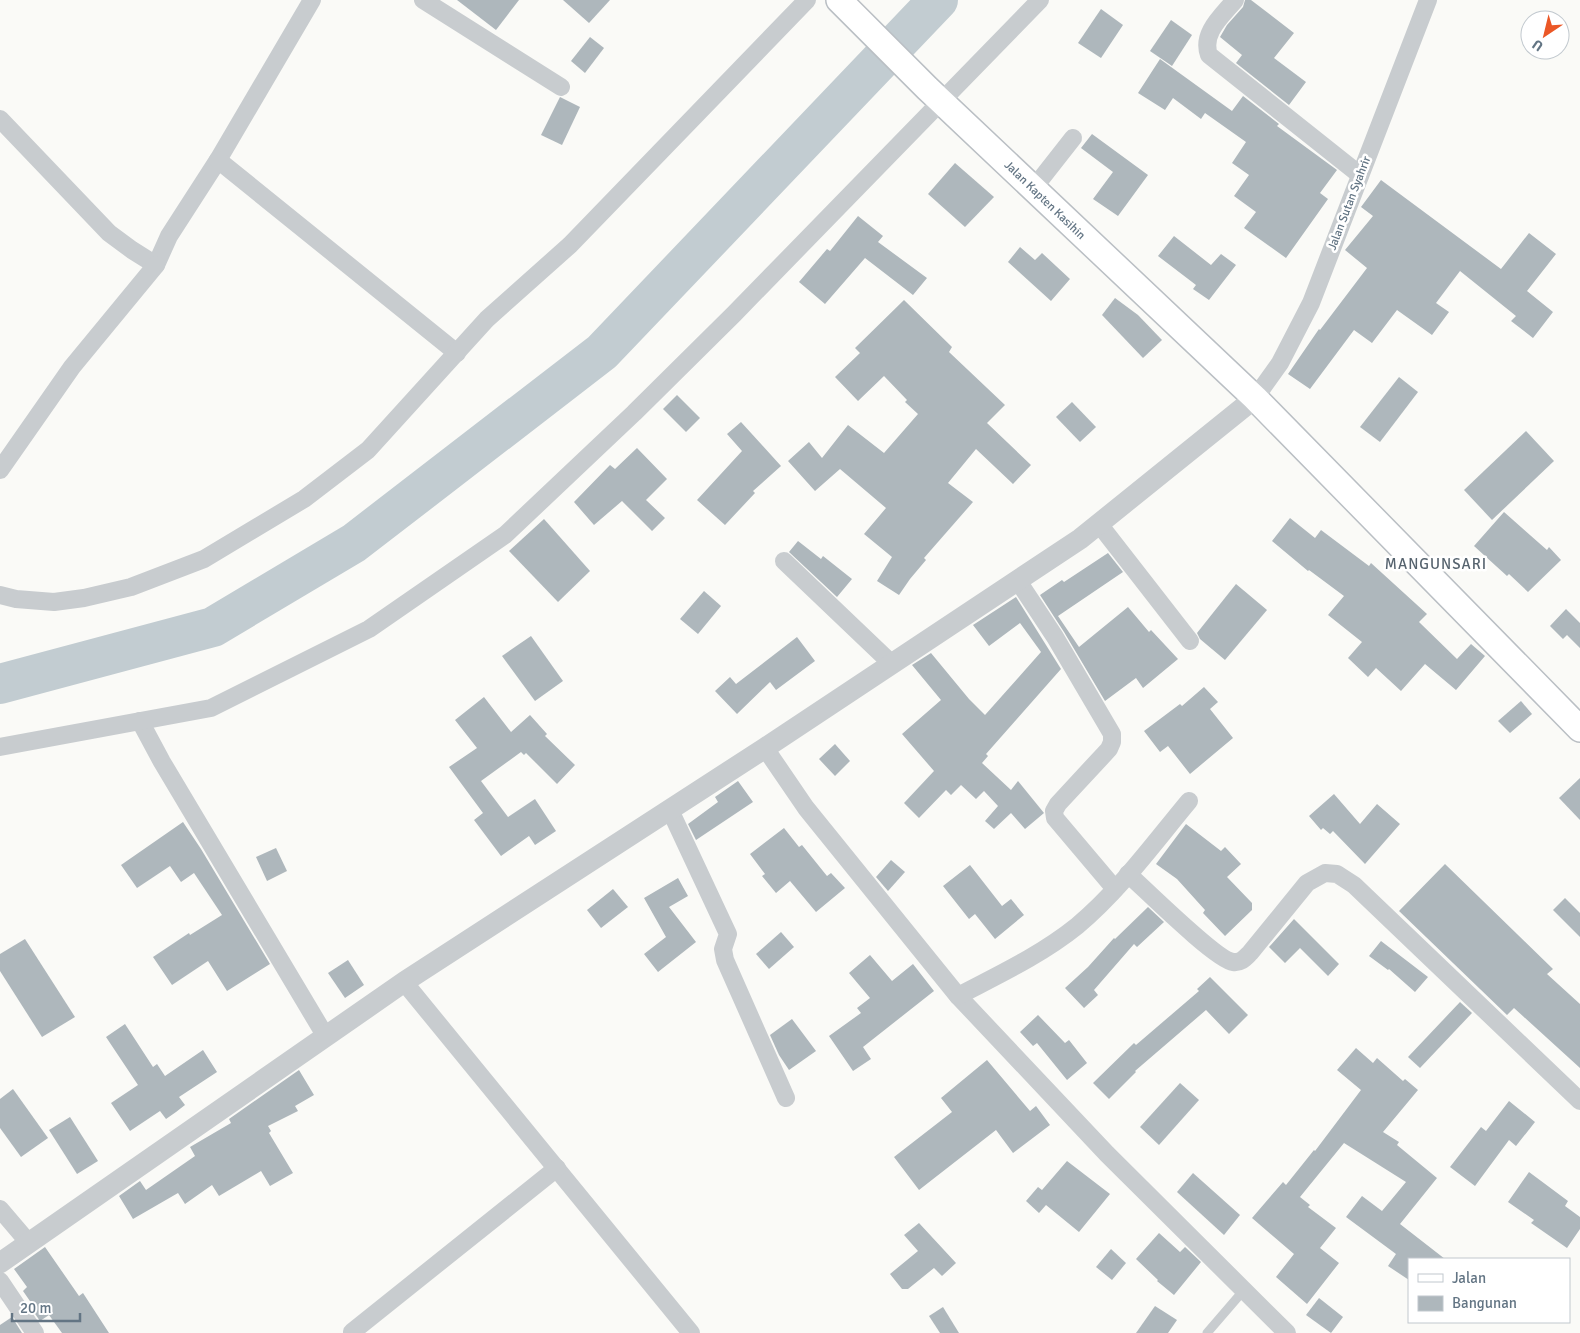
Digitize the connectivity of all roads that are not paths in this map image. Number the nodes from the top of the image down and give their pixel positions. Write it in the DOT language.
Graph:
graph roads {
  1 [pos="312,0"];
  2 [pos="423,0"];
  3 [pos="807,0"];
  4 [pos="839,0"];
  5 [pos="1040,0"];
  6 [pos="1235,0"];
  7 [pos="1428,0"];
  8 [pos="561,87"];
  9 [pos="934,94"];
  10 [pos="0,119"];
  11 [pos="1074,138"];
  12 [pos="218,160"];
  13 [pos="1360,175"];
  14 [pos="1033,189"];
  15 [pos="156,265"];
  16 [pos="457,353"];
  17 [pos="1255,398"];
  18 [pos="0,470"];
  19 [pos="1099,524"];
  20 [pos="784,561"];
  21 [pos="1018,581"];
  22 [pos="0,595"];
  23 [pos="1190,641"];
  24 [pos="892,664"];
  25 [pos="140,721"];
  26 [pos="1580,729"];
  27 [pos="0,747"];
  28 [pos="765,748"];
  29 [pos="1189,801"];
  30 [pos="670,810"];
  31 [pos="1128,874"];
  32 [pos="1115,889"];
  33 [pos="404,982"];
  34 [pos="958,996"];
  35 [pos="326,1036"];
  36 [pos="786,1098"];
  37 [pos="1580,1101"];
  38 [pos="556,1168"];
  39 [pos="0,1209"];
  40 [pos="29,1243"];
  41 [pos="0,1263"];
  42 [pos="0,1281"];
  43 [pos="1244,1290"];
  44 [pos="352,1332"];
  45 [pos="1207,1332"];
  46 [pos="35,1333"];
  47 [pos="691,1333"];
  48 [pos="1287,1333"];
  1 -- 12 [label="street"];
  2 -- 8 [label="street"];
  3 -- 16 [label="street"];
  4 -- 9 [label="main road, Jalan Kapten Kasihin"];
  5 -- 9 [label="street"];
  6 -- 13 [label="street"];
  7 -- 13 [label="street, Jalan Sutan Syahrir"];
  9 -- 14 [label="main road, Jalan Kapten Kasihin"];
  9 -- 25 [label="street"];
  10 -- 15 [label="street"];
  11 -- 14 [label="street"];
  12 -- 15 [label="street"];
  12 -- 16 [label="street"];
  13 -- 17 [label="street, Jalan Sutan Syahrir"];
  14 -- 17 [label="main road, Jalan Kapten Kasihin"];
  15 -- 18 [label="street"];
  16 -- 22 [label="street"];
  17 -- 19 [label="street"];
  17 -- 26 [label="main road, Jalan Kapten Kasihin"];
  19 -- 21 [label="street"];
  19 -- 23 [label="street"];
  20 -- 24 [label="street"];
  21 -- 24 [label="street"];
  21 -- 32 [label="street"];
  24 -- 28 [label="street"];
  25 -- 27 [label="street"];
  25 -- 35 [label="street"];
  28 -- 30 [label="street"];
  28 -- 34 [label="street"];
  29 -- 31 [label="street"];
  30 -- 33 [label="street"];
  30 -- 36 [label="street"];
  31 -- 32 [label="street"];
  31 -- 37 [label="street"];
  32 -- 34 [label="street"];
  33 -- 35 [label="street"];
  33 -- 38 [label="street"];
  34 -- 43 [label="street"];
  35 -- 40 [label="street"];
  38 -- 44 [label="street"];
  38 -- 47 [label="street"];
  39 -- 40 [label="street"];
  40 -- 41 [label="street"];
  42 -- 46 [label="street"];
  43 -- 45 [label="lane"];
  43 -- 48 [label="street"];
}
